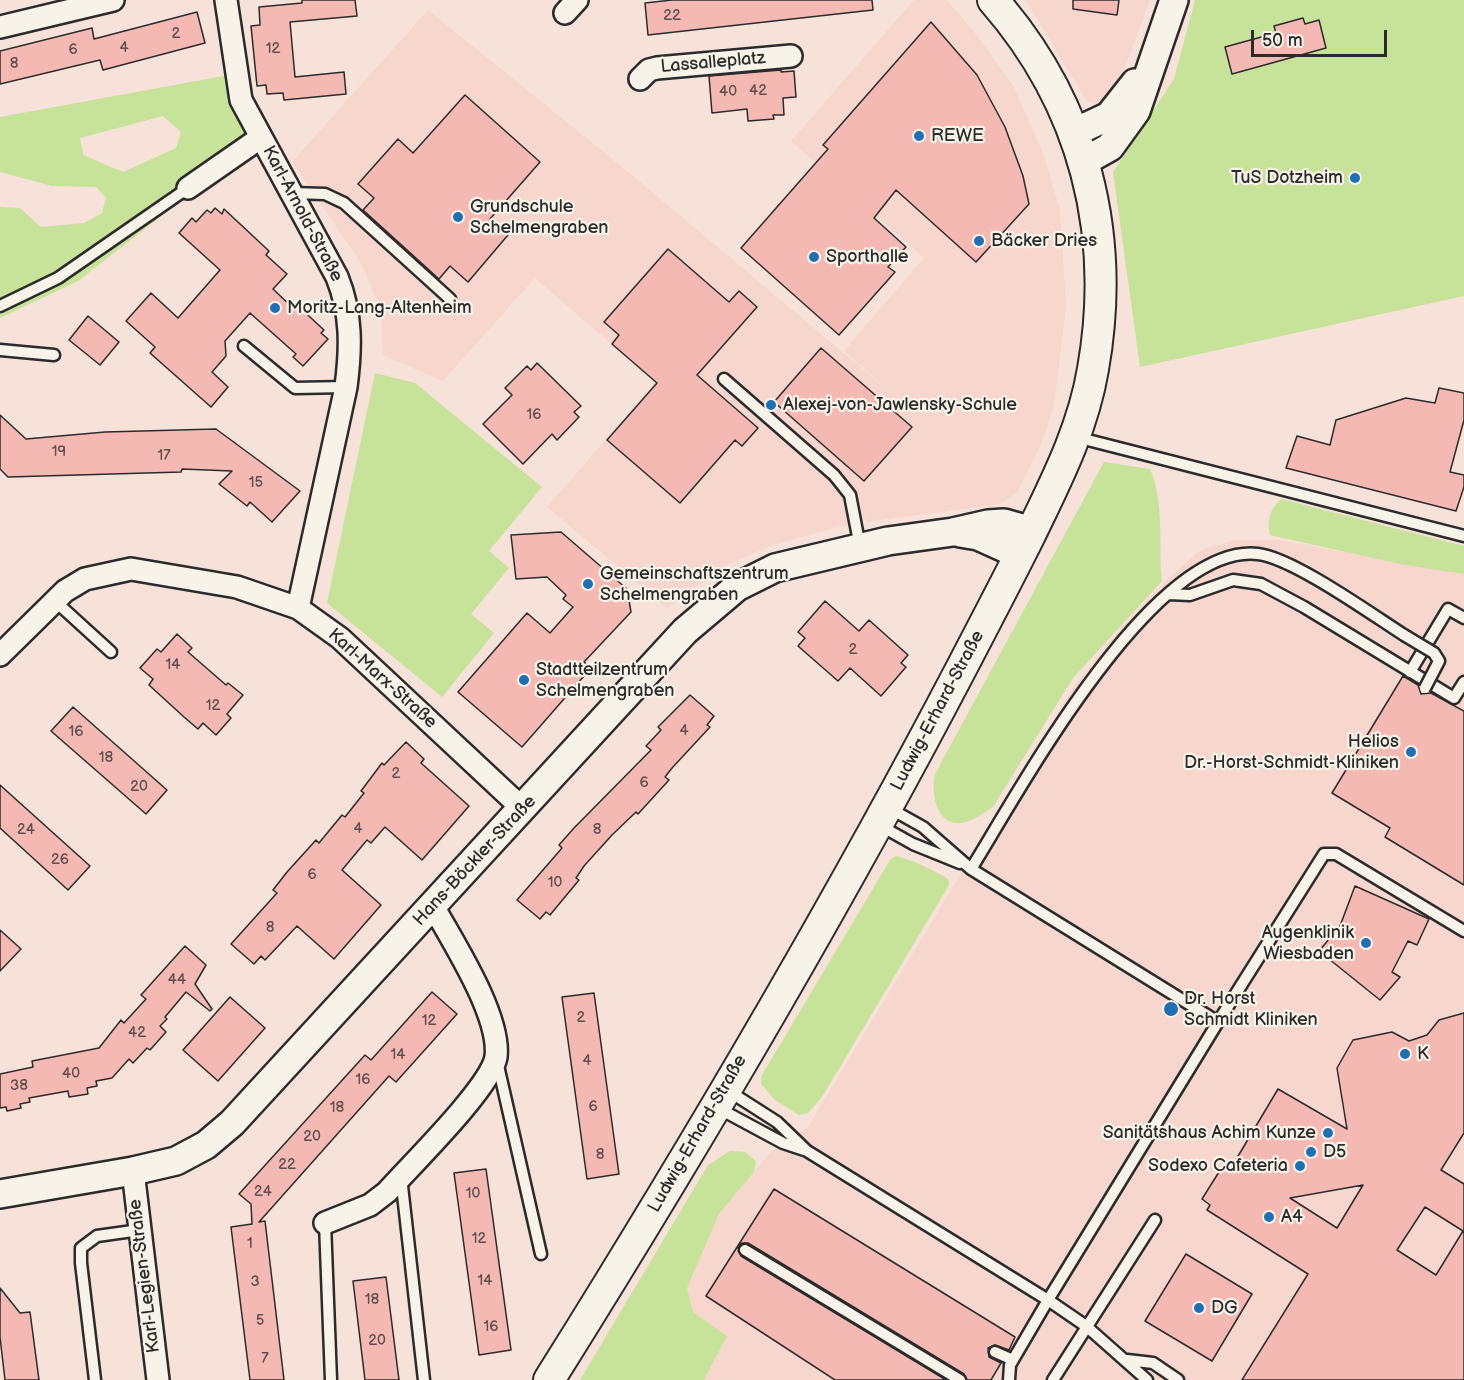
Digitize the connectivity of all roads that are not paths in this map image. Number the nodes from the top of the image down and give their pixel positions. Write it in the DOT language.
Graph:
graph roads {
  1 [pos="113,0"];
  2 [pos="226,0"];
  3 [pos="993,0"];
  4 [pos="1174,0"];
  5 [pos="0,27"];
  6 [pos="1157,49"];
  7 [pos="791,57"];
  8 [pos="640,79"];
  9 [pos="1073,133"];
  10 [pos="260,138"];
  11 [pos="1085,161"];
  12 [pos="188,188"];
  13 [pos="292,192"];
  14 [pos="450,299"];
  15 [pos="0,306"];
  16 [pos="244,346"];
  17 [pos="0,350"];
  18 [pos="54,355"];
  19 [pos="724,379"];
  20 [pos="346,387"];
  21 [pos="1076,437"];
  22 [pos="1464,536"];
  23 [pos="1026,543"];
  24 [pos="860,547"];
  25 [pos="1169,594"];
  26 [pos="55,601"];
  27 [pos="298,609"];
  28 [pos="1464,618"];
  29 [pos="111,652"];
  30 [pos="0,655"];
  31 [pos="1410,672"];
  32 [pos="1464,682"];
  33 [pos="1425,688"];
  34 [pos="523,809"];
  35 [pos="882,816"];
  36 [pos="968,867"];
  37 [pos="433,906"];
  38 [pos="1464,931"];
  39 [pos="1218,1022"];
  40 [pos="496,1058"];
  41 [pos="720,1097"];
  42 [pos="807,1151"];
  43 [pos="133,1171"];
  44 [pos="401,1177"];
  45 [pos="0,1194"];
  46 [pos="1155,1220"];
  47 [pos="325,1223"];
  48 [pos="140,1230"];
  49 [pos="745,1250"];
  50 [pos="541,1254"];
  51 [pos="1048,1300"];
  52 [pos="1086,1326"];
  53 [pos="995,1352"];
  54 [pos="1012,1360"];
  55 [pos="1127,1360"];
  56 [pos="95,1380"];
  57 [pos="158,1380"];
  58 [pos="331,1380"];
  59 [pos="424,1380"];
  60 [pos="549,1380"];
  61 [pos="960,1380"];
  62 [pos="1009,1380"];
  63 [pos="1053,1380"];
  64 [pos="1147,1380"];
  65 [pos="1178,1380"];
  1 -- 5 [label="street"];
  2 -- 10 [label="street, Karl-Arnold-Straße"];
  3 -- 9 [label="main road, Ludwig-Erhard-Straße"];
  4 -- 6 [label="street"];
  6 -- 9 [label="street"];
  6 -- 11 [label="street"];
  7 -- 8 [label="street, Lassalleplatz"];
  9 -- 11 [label="main road, Ludwig-Erhard-Straße"];
  10 -- 12 [label="street"];
  10 -- 13 [label="street, Karl-Arnold-Straße"];
  11 -- 21 [label="main road, Ludwig-Erhard-Straße"];
  12 -- 15 [label="lane"];
  13 -- 14 [label="lane"];
  13 -- 20 [label="street, Karl-Arnold-Straße"];
  16 -- 20 [label="lane"];
  17 -- 18 [label="lane"];
  19 -- 24 [label="lane"];
  20 -- 27 [label="street, Karl-Arnold-Straße"];
  21 -- 22 [label="lane"];
  21 -- 23 [label="main road, Ludwig-Erhard-Straße"];
  23 -- 24 [label="street, Hans-Böckler-Straße"];
  23 -- 35 [label="main road, Ludwig-Erhard-Straße"];
  24 -- 34 [label="street, Hans-Böckler-Straße"];
  25 -- 31 [label="lane"];
  25 -- 33 [label="lane, bridge"];
  25 -- 36 [label="lane"];
  26 -- 27 [label="street, Karl-Marx-Straße"];
  26 -- 29 [label="lane"];
  26 -- 30 [label="street, Karl-Marx-Straße"];
  27 -- 34 [label="street, Karl-Marx-Straße"];
  28 -- 31 [label="lane"];
  31 -- 32 [label="lane"];
  34 -- 37 [label="street, Hans-Böckler-Straße"];
  35 -- 36 [label="lane"];
  35 -- 36 [label="lane"];
  35 -- 41 [label="main road, Ludwig-Erhard-Straße"];
  36 -- 39 [label="lane"];
  37 -- 40 [label="street"];
  37 -- 43 [label="street, Hans-Böckler-Straße"];
  38 -- 39 [label="lane"];
  39 -- 51 [label="lane"];
  40 -- 44 [label="street"];
  40 -- 50 [label="lane"];
  41 -- 42 [label="lane"];
  41 -- 42 [label="lane"];
  41 -- 60 [label="main road, Ludwig-Erhard-Straße"];
  42 -- 51 [label="lane"];
  43 -- 45 [label="street, Hans-Böckler-Straße"];
  43 -- 48 [label="street, Karl-Legien-Straße"];
  44 -- 47 [label="street"];
  44 -- 59 [label="lane"];
  46 -- 52 [label="lane"];
  47 -- 58 [label="lane"];
  48 -- 56 [label="lane"];
  48 -- 57 [label="street, Karl-Legien-Straße"];
  49 -- 61 [label="lane"];
  51 -- 52 [label="lane"];
  51 -- 54 [label="lane"];
  52 -- 55 [label="lane"];
  52 -- 63 [label="lane"];
  53 -- 54 [label="lane"];
  54 -- 62 [label="lane"];
  55 -- 64 [label="lane"];
  55 -- 65 [label="lane"];
}
